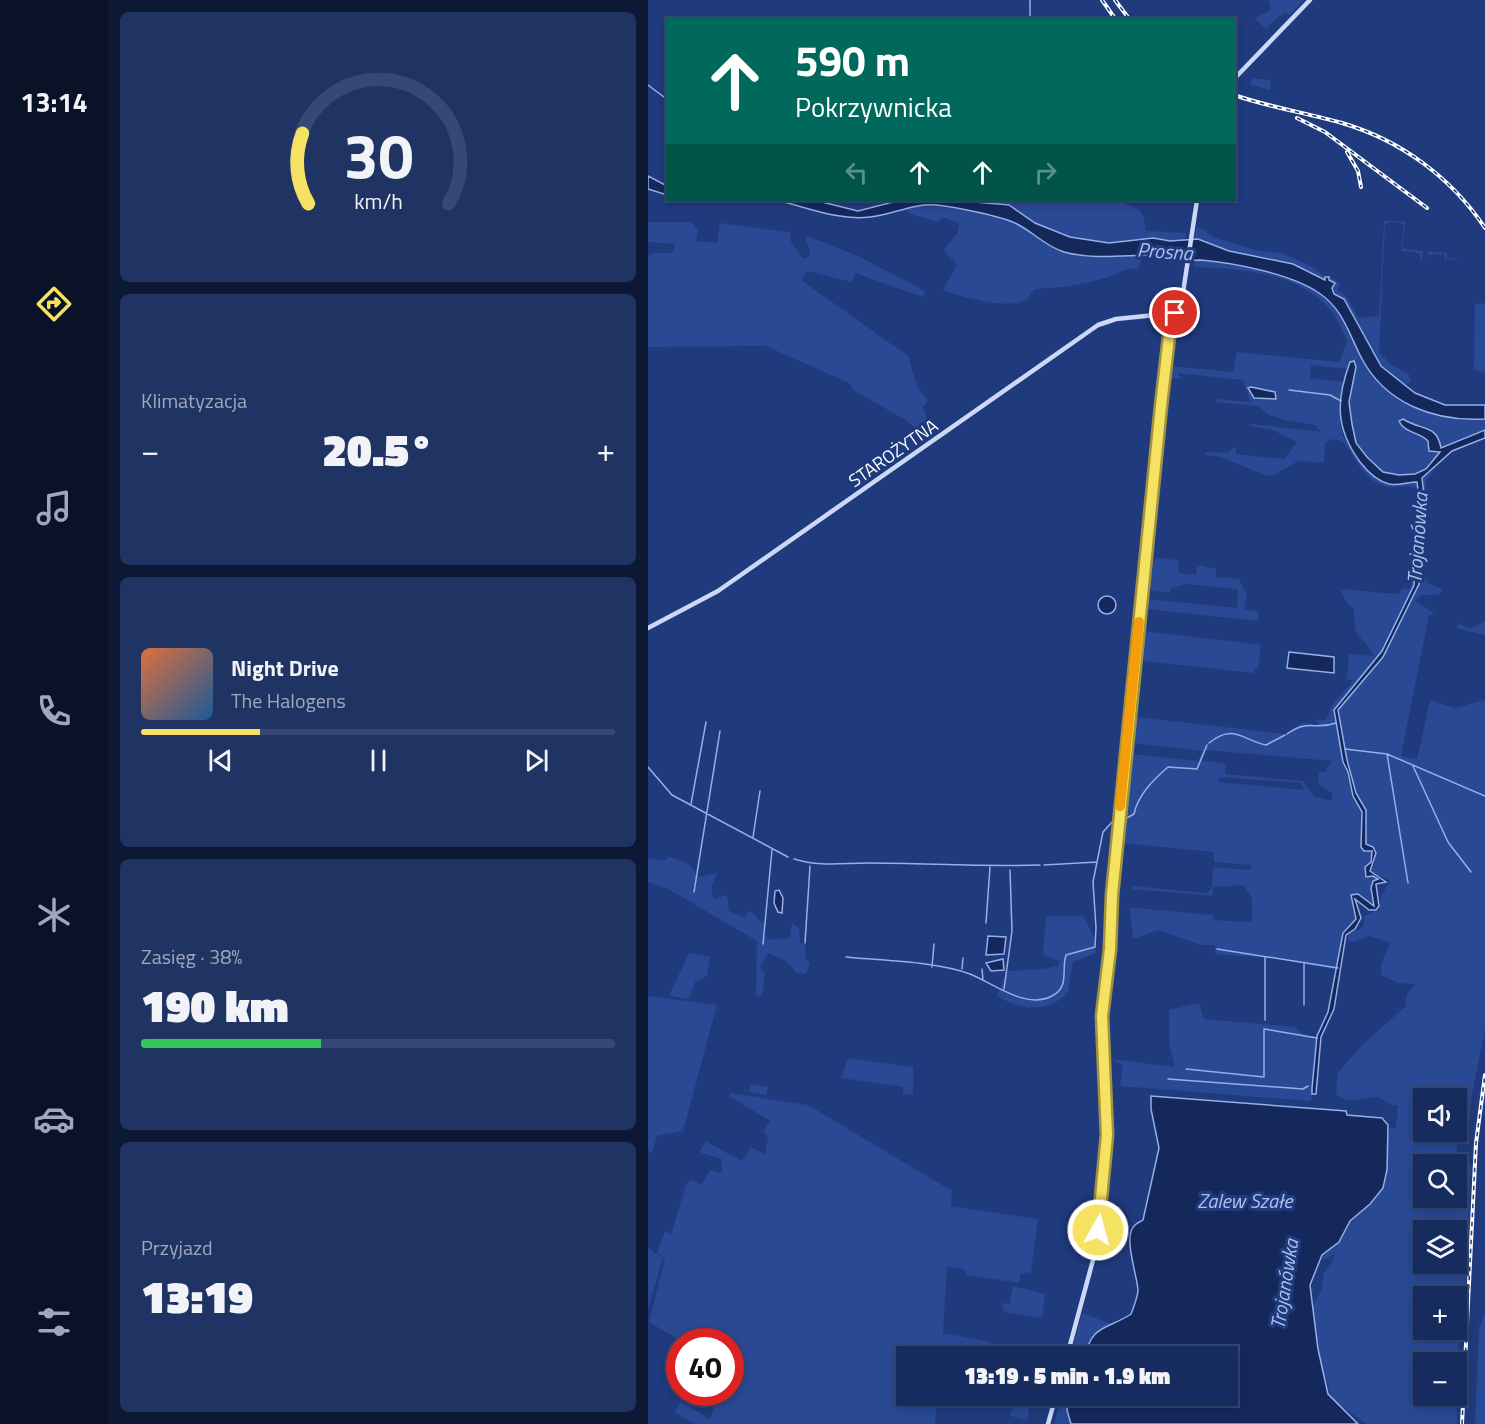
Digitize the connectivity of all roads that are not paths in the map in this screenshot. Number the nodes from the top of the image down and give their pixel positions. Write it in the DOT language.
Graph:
graph roads {
  1 [pos="1310,0"];
  2 [pos="1236,77"];
  3 [pos="1197,201"];
  4 [pos="1181,291"];
  5 [pos="1174,298"];
  6 [pos="1180,302"];
  7 [pos="1166,307"];
  8 [pos="1173,313"];
  9 [pos="1158,315"];
  10 [pos="1170,326"];
  11 [pos="648,627"];
  12 [pos="1070,1346"];
  13 [pos="1053,1406"];
  14 [pos="1048,1424"];
  1 -- 2 [label="street"];
  3 -- 4 [label="street"];
  4 -- 5 [label="street"];
  4 -- 6 [label="street"];
  5 -- 6 [label="street"];
  5 -- 7 [label="street"];
  6 -- 8 [label="street"];
  7 -- 8 [label="street"];
  7 -- 9 [label="street"];
  8 -- 9 [label="street, STAROŻYTNA"];
  8 -- 10 [label="street"];
  9 -- 10 [label="street"];
  9 -- 11 [label="street, STAROŻYTNA"];
  10 -- 12 [label="street"];
  13 -- 14 [label="street"];
}
